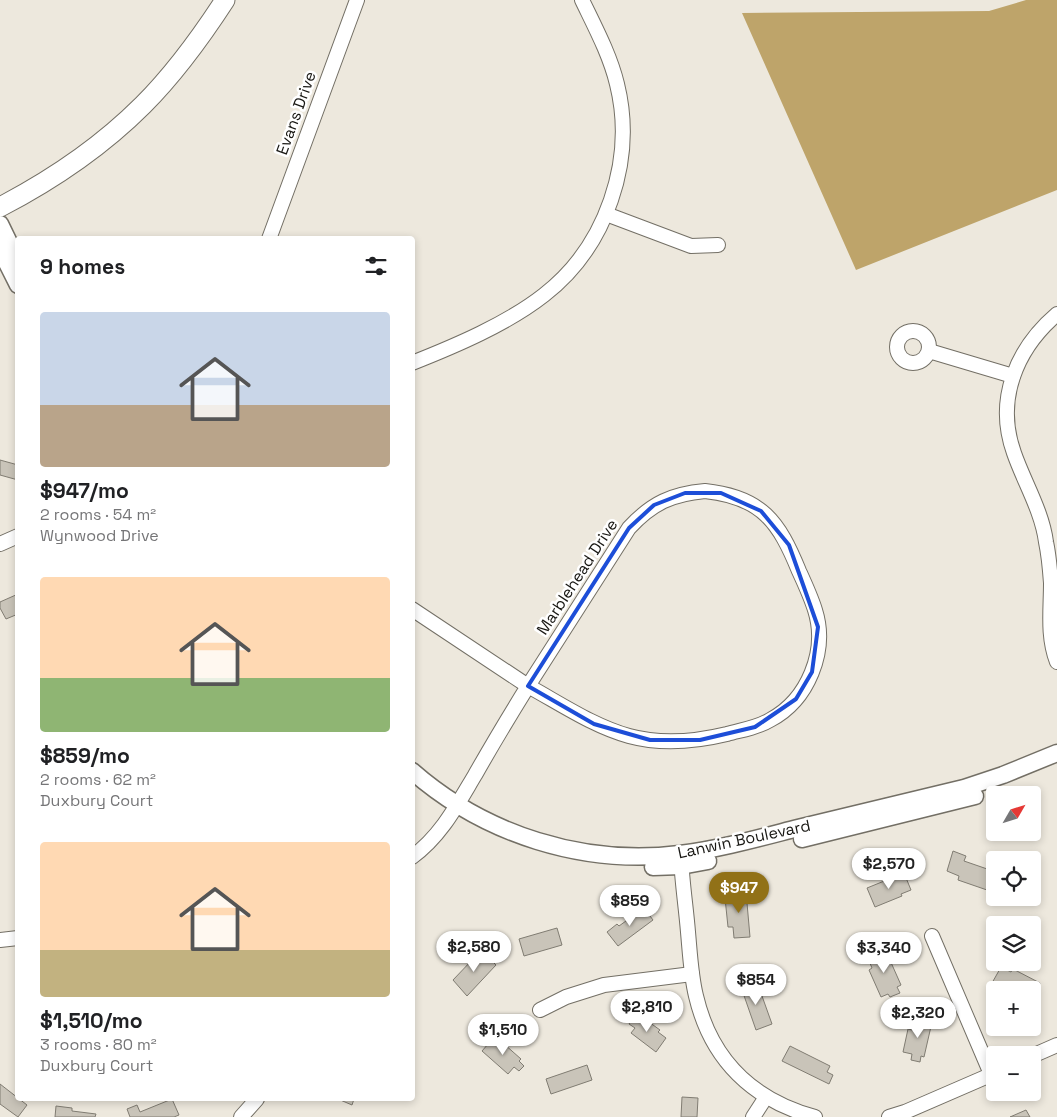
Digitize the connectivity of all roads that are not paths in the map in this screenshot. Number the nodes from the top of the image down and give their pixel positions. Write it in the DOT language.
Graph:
graph roads {
  1 [pos="209,0"];
  2 [pos="225,0"];
  3 [pos="357,0"];
  4 [pos="582,0"];
  5 [pos="0,193"];
  6 [pos="0,208"];
  7 [pos="606,214"];
  8 [pos="0,224"];
  9 [pos="270,236"];
  10 [pos="718,245"];
  11 [pos="0,249"];
  12 [pos="15,255"];
  13 [pos="15,280"];
  14 [pos="1057,314"];
  15 [pos="929,351"];
  16 [pos="415,362"];
  17 [pos="1013,376"];
  18 [pos="15,537"];
  19 [pos="0,544"];
  20 [pos="1054,586"];
  21 [pos="415,611"];
  22 [pos="1057,662"];
  23 [pos="528,686"];
  24 [pos="1057,753"];
  25 [pos="1057,765"];
  26 [pos="415,774"];
  27 [pos="415,786"];
  28 [pos="454,809"];
  29 [pos="415,855"];
  30 [pos="681,860"];
  31 [pos="932,936"];
  32 [pos="15,938"];
  33 [pos="0,940"];
  34 [pos="692,974"];
  35 [pos="540,1010"];
  36 [pos="1057,1045"];
  37 [pos="1041,1052"];
  38 [pos="986,1058"];
  39 [pos="986,1077"];
  40 [pos="766,1097"];
  41 [pos="255,1101"];
  42 [pos="241,1117"];
  43 [pos="753,1117"];
  44 [pos="815,1117"];
  45 [pos="888,1117"];
  1 -- 5 [label="main road"];
  2 -- 6 [label="main road"];
  3 -- 9 [label="street, Evans Drive"];
  4 -- 7 [label="street"];
  7 -- 10 [label="street"];
  7 -- 16 [label="street"];
  8 -- 12 [label="street"];
  11 -- 13 [label="street"];
  14 -- 17 [label="street"];
  15 -- 17 [label="street"];
  17 -- 20 [label="street"];
  18 -- 19 [label="street"];
  20 -- 22 [label="street"];
  21 -- 23 [label="street"];
  23 -- 23 [label="street, Marblehead Drive"];
  23 -- 28 [label="street, Marblehead Drive"];
  24 -- 30 [label="street, Lanwin Boulevard"];
  25 -- 30 [label="street, Lanwin Boulevard"];
  26 -- 28 [label="street, Lanwin Boulevard"];
  27 -- 28 [label="street, Lanwin Boulevard"];
  28 -- 29 [label="street, Marblehead Drive"];
  28 -- 30 [label="street, Lanwin Boulevard"];
  30 -- 34 [label="street"];
  31 -- 38 [label="street"];
  32 -- 33 [label="street"];
  34 -- 35 [label="street"];
  34 -- 40 [label="street"];
  36 -- 37 [label="street"];
  39 -- 45 [label="street"];
  40 -- 43 [label="street"];
  40 -- 44 [label="street"];
  41 -- 42 [label="street"];
}
